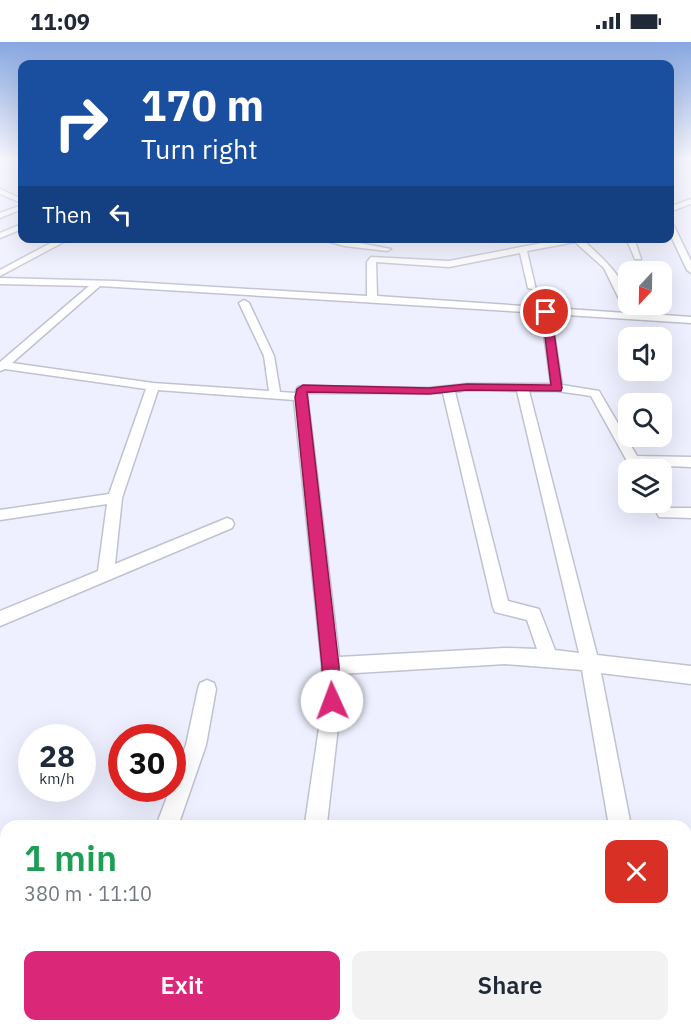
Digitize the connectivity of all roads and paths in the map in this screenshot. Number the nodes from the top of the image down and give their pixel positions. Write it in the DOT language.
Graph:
graph roads {
  1 [pos="18,209"];
  2 [pos="0,216"];
  3 [pos="18,228"];
  4 [pos="0,236"];
  5 [pos="674,240"];
  6 [pos="59,243"];
  7 [pos="341,243"];
  8 [pos="391,243"];
  9 [pos="558,243"];
  10 [pos="582,243"];
  11 [pos="632,243"];
  12 [pos="387,249"];
  13 [pos="523,250"];
  14 [pos="638,257"];
  15 [pos="381,258"];
  16 [pos="691,270"];
  17 [pos="2,280"];
  18 [pos="97,284"];
  19 [pos="533,288"];
  20 [pos="372,299"];
  21 [pos="244,303"];
  22 [pos="546,312"];
  23 [pos="633,316"];
  24 [pos="691,320"];
  25 [pos="1,366"];
  26 [pos="153,386"];
  27 [pos="522,388"];
  28 [pos="557,388"];
  29 [pos="448,389"];
  30 [pos="275,394"];
  31 [pos="300,397"];
  32 [pos="632,459"];
  33 [pos="691,462"];
  34 [pos="672,463"];
  35 [pos="115,498"];
  36 [pos="672,513"];
  37 [pos="691,513"];
  38 [pos="0,515"];
  39 [pos="227,524"];
  40 [pos="106,574"];
  41 [pos="0,619"];
  42 [pos="549,658"];
  43 [pos="590,663"];
  44 [pos="331,666"];
  45 [pos="690,679"];
  46 [pos="207,689"];
  47 [pos="169,820"];
  48 [pos="316,820"];
  49 [pos="619,820"];
  1 -- 2 [label="street"];
  3 -- 4 [label="street"];
  5 -- 16 [label="street"];
  6 -- 17 [label="street"];
  7 -- 12 [label="street"];
  8 -- 12 [label="street"];
  9 -- 13 [label="street"];
  10 -- 23 [label="street"];
  11 -- 14 [label="street"];
  12 -- 15 [label="street"];
  13 -- 15 [label="street"];
  13 -- 19 [label="street"];
  15 -- 20 [label="street"];
  17 -- 18 [label="street"];
  18 -- 20 [label="street"];
  18 -- 25 [label="street"];
  20 -- 22 [label="street"];
  21 -- 30 [label="street"];
  22 -- 23 [label="street"];
  22 -- 28 [label="street"];
  23 -- 24 [label="street"];
  25 -- 26 [label="street"];
  26 -- 30 [label="street"];
  26 -- 35 [label="street"];
  27 -- 28 [label="street"];
  27 -- 29 [label="street"];
  27 -- 43 [label="street"];
  28 -- 32 [label="street"];
  29 -- 31 [label="street"];
  29 -- 42 [label="street"];
  30 -- 31 [label="street"];
  31 -- 44 [label="street"];
  33 -- 34 [label="street"];
  35 -- 38 [label="street"];
  35 -- 40 [label="street"];
  36 -- 37 [label="street"];
  39 -- 40 [label="street"];
  40 -- 41 [label="street"];
  42 -- 43 [label="street"];
  42 -- 44 [label="street"];
  43 -- 45 [label="street"];
  43 -- 49 [label="street"];
  44 -- 48 [label="street"];
  46 -- 47 [label="street"];
}
